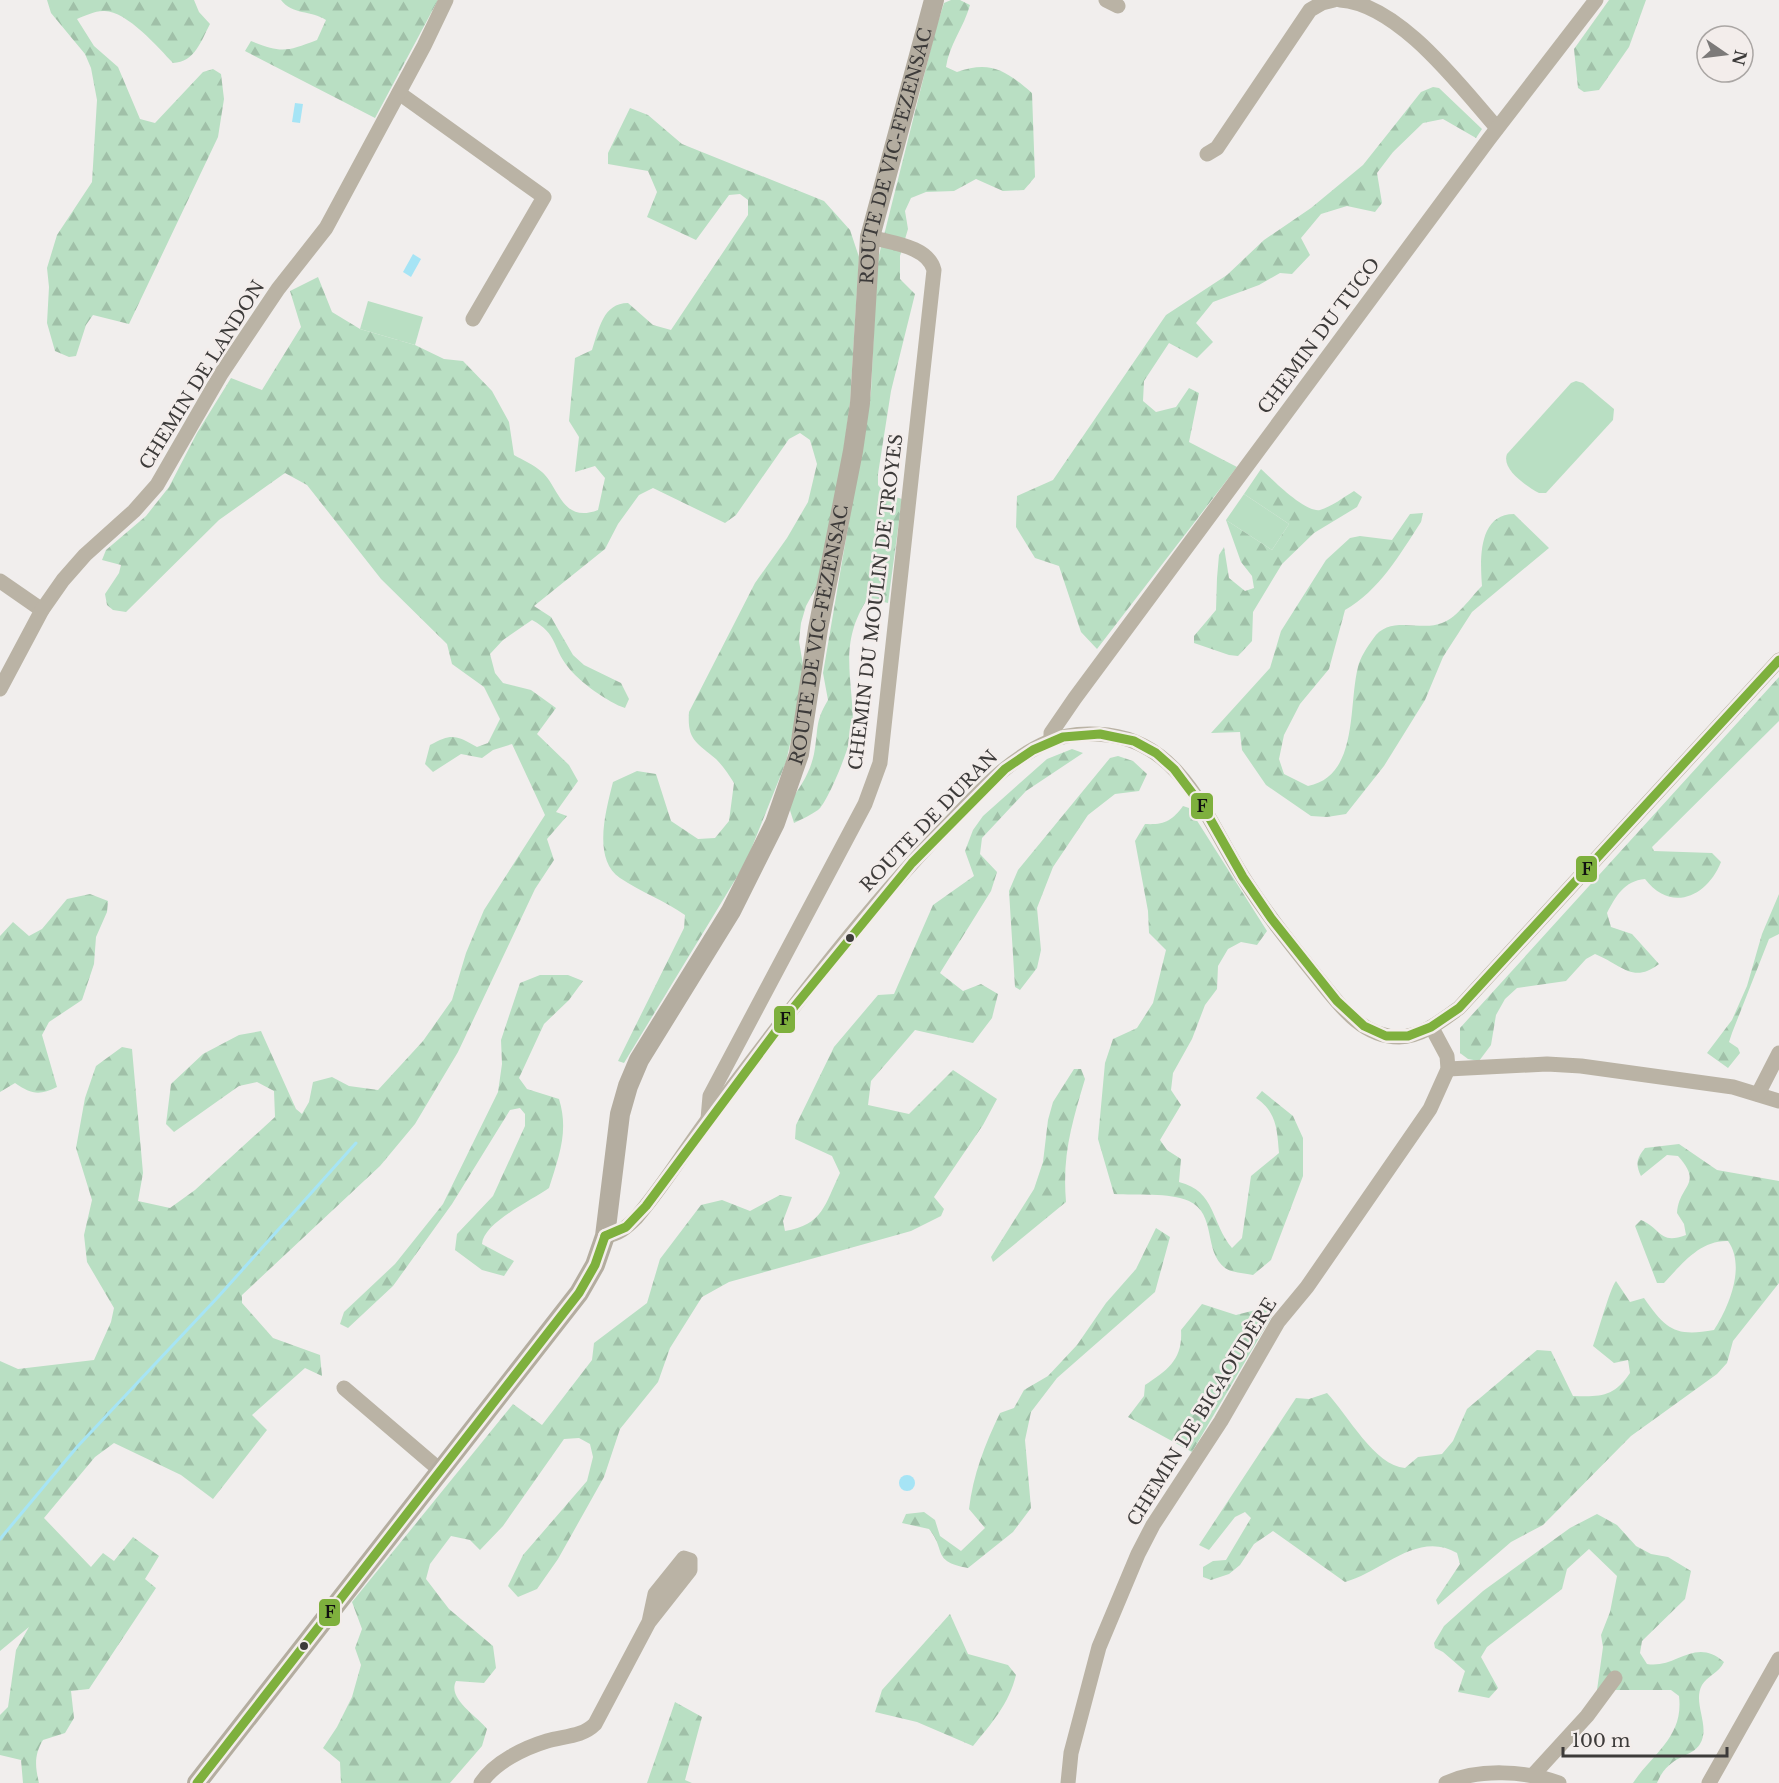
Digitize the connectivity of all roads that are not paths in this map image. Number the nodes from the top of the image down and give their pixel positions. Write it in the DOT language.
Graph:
graph roads {
  1 [pos="447,0"];
  2 [pos="934,0"];
  3 [pos="1334,0"];
  4 [pos="1340,0"];
  5 [pos="1596,0"];
  6 [pos="399,93"];
  7 [pos="1497,128"];
  8 [pos="1207,154"];
  9 [pos="870,237"];
  10 [pos="473,319"];
  11 [pos="0,581"];
  12 [pos="42,610"];
  13 [pos="1779,660"];
  14 [pos="0,689"];
  15 [pos="1075,698"];
  16 [pos="1071,735"];
  17 [pos="1051,740"];
  18 [pos="1432,1028"];
  19 [pos="1779,1053"];
  20 [pos="1448,1070"];
  21 [pos="1758,1094"];
  22 [pos="1779,1101"];
  23 [pos="708,1119"];
  24 [pos="605,1236"];
  25 [pos="344,1388"];
  26 [pos="441,1471"];
  27 [pos="690,1570"];
  28 [pos="1779,1659"];
  29 [pos="1615,1678"];
  30 [pos="1533,1775"];
  31 [pos="197,1783"];
  32 [pos="481,1783"];
  33 [pos="1068,1783"];
  34 [pos="1446,1783"];
  35 [pos="1559,1783"];
  36 [pos="1709,1783"];
  1 -- 6 [label="street, CHEMIN DE LANDON"];
  2 -- 9 [label="main road, ROUTE DE VIC-FEZENSAC"];
  3 -- 8 [label="street"];
  4 -- 7 [label="street"];
  5 -- 7 [label="street, CHEMIN DU TUCO"];
  6 -- 10 [label="street"];
  6 -- 12 [label="street, CHEMIN DE LANDON"];
  7 -- 15 [label="street, CHEMIN DU TUCO"];
  9 -- 23 [label="street, CHEMIN DU MOULIN DE TROYES"];
  9 -- 24 [label="main road, ROUTE DE VIC-FEZENSAC"];
  11 -- 12 [label="street"];
  12 -- 14 [label="street, CHEMIN DE LANDON"];
  13 -- 18 [label="street"];
  15 -- 16 [label="street, CHEMIN DU TUCO"];
  15 -- 17 [label="street, CHEMIN DU TUCO"];
  16 -- 17 [label="street, ROUTE DE DURAN"];
  16 -- 18 [label="street, ROUTE DE DURAN"];
  17 -- 23 [label="street, ROUTE DE DURAN"];
  18 -- 20 [label="street"];
  19 -- 21 [label="street"];
  20 -- 21 [label="street"];
  20 -- 33 [label="street, CHEMIN DE BIGAOUDÈRE"];
  21 -- 22 [label="street"];
  23 -- 24 [label="street, ROUTE DE DURAN"];
  24 -- 26 [label="main road, ROUTE DE VIC-FEZENSAC"];
  25 -- 26 [label="street"];
  26 -- 31 [label="main road, ROUTE DE VIC-FEZENSAC"];
  27 -- 32 [label="street"];
  28 -- 36 [label="street"];
  29 -- 30 [label="street"];
  30 -- 34 [label="street"];
  30 -- 35 [label="street"];
}
